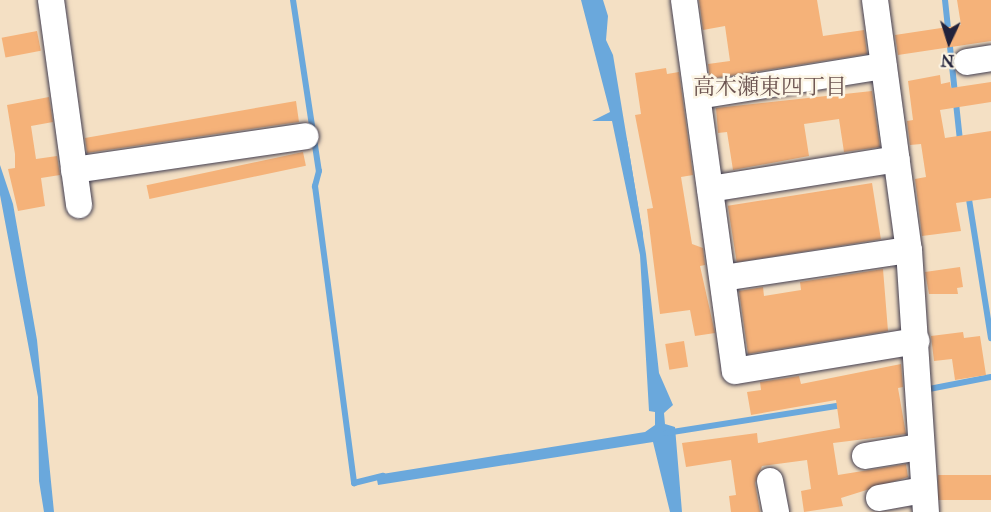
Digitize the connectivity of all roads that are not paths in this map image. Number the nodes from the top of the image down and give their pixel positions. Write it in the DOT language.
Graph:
graph roads {
  1 [pos="51,0"];
  2 [pos="684,0"];
  3 [pos="875,0"];
  4 [pos="884,66"];
  5 [pos="698,96"];
  6 [pos="306,136"];
  7 [pos="897,159"];
  8 [pos="74,170"];
  9 [pos="711,189"];
  10 [pos="79,205"];
  11 [pos="909,250"];
  12 [pos="723,278"];
  13 [pos="917,341"];
  14 [pos="920,447"];
  15 [pos="866,456"];
  16 [pos="770,481"];
  17 [pos="879,498"];
  18 [pos="925,501"];
  19 [pos="776,512"];
  1 -- 8 [label="street"];
  2 -- 5 [label="street"];
  3 -- 4 [label="street"];
  4 -- 5 [label="street"];
  4 -- 7 [label="street"];
  5 -- 9 [label="street"];
  6 -- 8 [label="street"];
  7 -- 9 [label="street"];
  7 -- 11 [label="street"];
  8 -- 10 [label="street"];
  9 -- 12 [label="street"];
  11 -- 12 [label="street"];
  11 -- 13 [label="street"];
  12 -- 13 [label="street"];
  13 -- 14 [label="street"];
  14 -- 15 [label="street"];
  14 -- 18 [label="street"];
  16 -- 19 [label="street"];
  17 -- 18 [label="street"];
}
